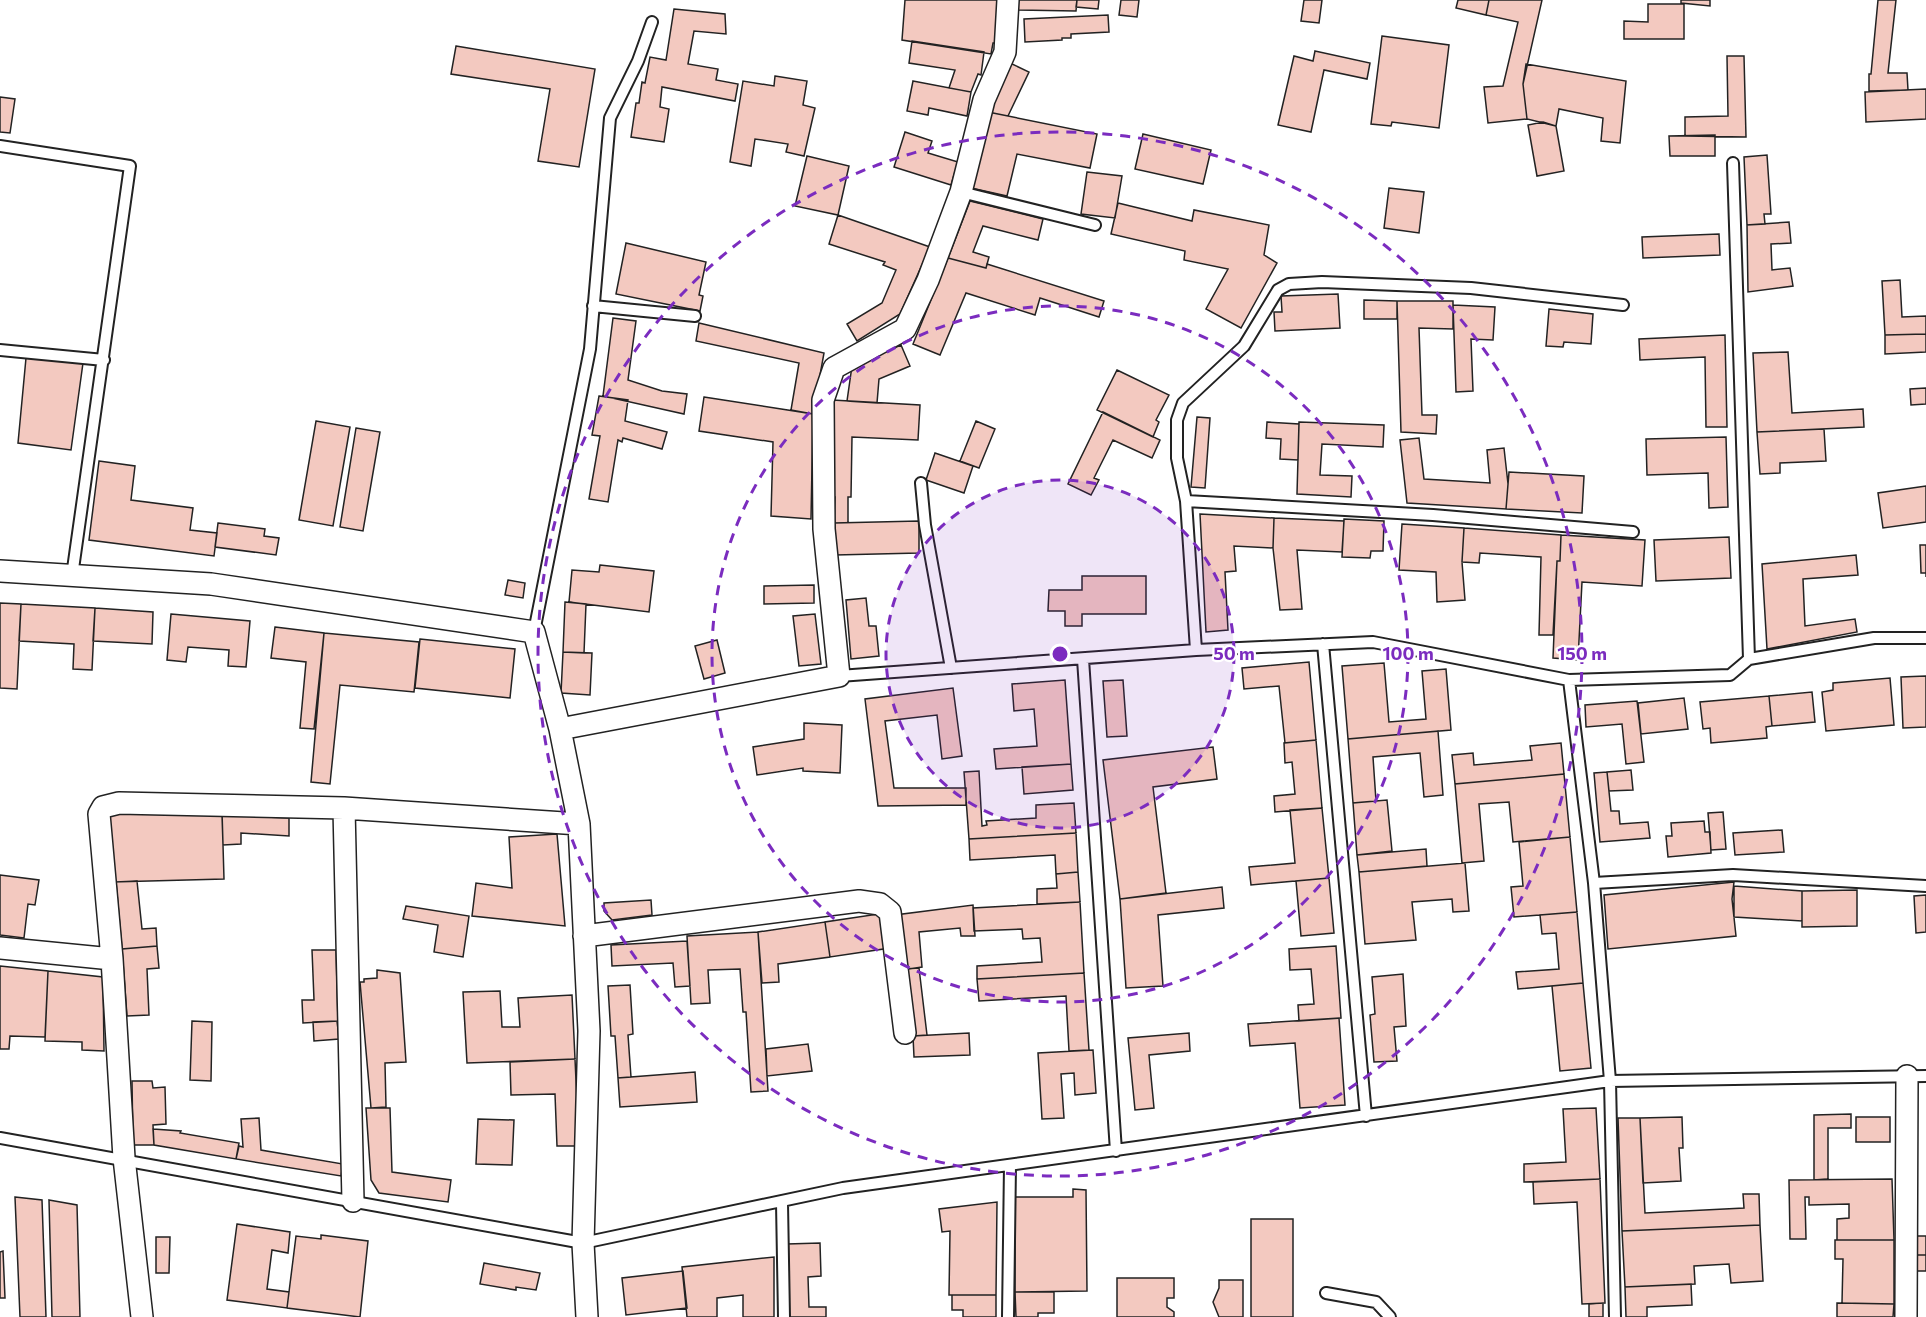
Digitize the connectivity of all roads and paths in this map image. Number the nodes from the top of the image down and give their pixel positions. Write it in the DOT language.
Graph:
graph roads {
  1 [pos="1008,0"];
  2 [pos="652,22"];
  3 [pos="0,146"];
  4 [pos="1733,163"];
  5 [pos="961,192"];
  6 [pos="1095,225"];
  7 [pos="1623,305"];
  8 [pos="593,306"];
  9 [pos="695,316"];
  10 [pos="0,350"];
  11 [pos="104,360"];
  12 [pos="921,483"];
  13 [pos="1186,501"];
  14 [pos="1633,532"];
  15 [pos="0,571"];
  16 [pos="72,576"];
  17 [pos="534,632"];
  18 [pos="1926,638"];
  19 [pos="1323,644"];
  20 [pos="1196,650"];
  21 [pos="1083,659"];
  22 [pos="1749,659"];
  23 [pos="951,668"];
  24 [pos="839,675"];
  25 [pos="1569,680"];
  26 [pos="560,729"];
  27 [pos="344,808"];
  28 [pos="579,824"];
  29 [pos="1594,883"];
  30 [pos="1926,886"];
  31 [pos="584,936"];
  32 [pos="0,948"];
  33 [pos="112,959"];
  34 [pos="905,1033"];
  35 [pos="1916,1076"];
  36 [pos="1610,1081"];
  37 [pos="1366,1116"];
  38 [pos="0,1138"];
  39 [pos="1116,1151"];
  40 [pos="124,1158"];
  41 [pos="1010,1165"];
  42 [pos="353,1201"];
  43 [pos="782,1203"];
  44 [pos="583,1243"];
  45 [pos="1326,1293"];
  46 [pos="142,1317"];
  47 [pos="587,1317"];
  48 [pos="784,1317"];
  49 [pos="1008,1317"];
  50 [pos="1390,1317"];
  51 [pos="1615,1317"];
  52 [pos="1906,1317"];
  1 -- 5 [label="street"];
  2 -- 8 [label="lane"];
  3 -- 11 [label="lane"];
  4 -- 22 [label="lane"];
  5 -- 6 [label="lane"];
  5 -- 24 [label="street"];
  7 -- 13 [label="lane"];
  8 -- 9 [label="lane"];
  8 -- 17 [label="lane"];
  10 -- 11 [label="lane"];
  11 -- 16 [label="lane"];
  12 -- 23 [label="lane"];
  13 -- 14 [label="lane"];
  13 -- 20 [label="lane"];
  15 -- 16 [label="street"];
  16 -- 17 [label="street"];
  17 -- 26 [label="street"];
  18 -- 22 [label="lane"];
  19 -- 20 [label="lane"];
  19 -- 25 [label="lane"];
  19 -- 37 [label="lane"];
  20 -- 21 [label="lane"];
  21 -- 23 [label="lane"];
  21 -- 39 [label="lane"];
  22 -- 25 [label="lane"];
  23 -- 24 [label="lane"];
  24 -- 26 [label="street"];
  25 -- 29 [label="lane"];
  26 -- 28 [label="street"];
  27 -- 28 [label="street"];
  27 -- 33 [label="street"];
  27 -- 42 [label="street"];
  28 -- 31 [label="street"];
  29 -- 30 [label="lane"];
  29 -- 36 [label="lane"];
  31 -- 34 [label="street"];
  31 -- 44 [label="street"];
  32 -- 33 [label="street"];
  33 -- 40 [label="street"];
  35 -- 36 [label="lane"];
  35 -- 52 [label="street"];
  36 -- 37 [label="lane"];
  36 -- 51 [label="lane"];
  37 -- 39 [label="lane"];
  38 -- 40 [label="lane"];
  39 -- 41 [label="lane"];
  40 -- 42 [label="lane"];
  40 -- 46 [label="street"];
  41 -- 43 [label="lane"];
  41 -- 49 [label="lane"];
  42 -- 44 [label="lane"];
  43 -- 44 [label="lane"];
  43 -- 48 [label="lane"];
  44 -- 47 [label="street"];
  45 -- 50 [label="lane"];
}
